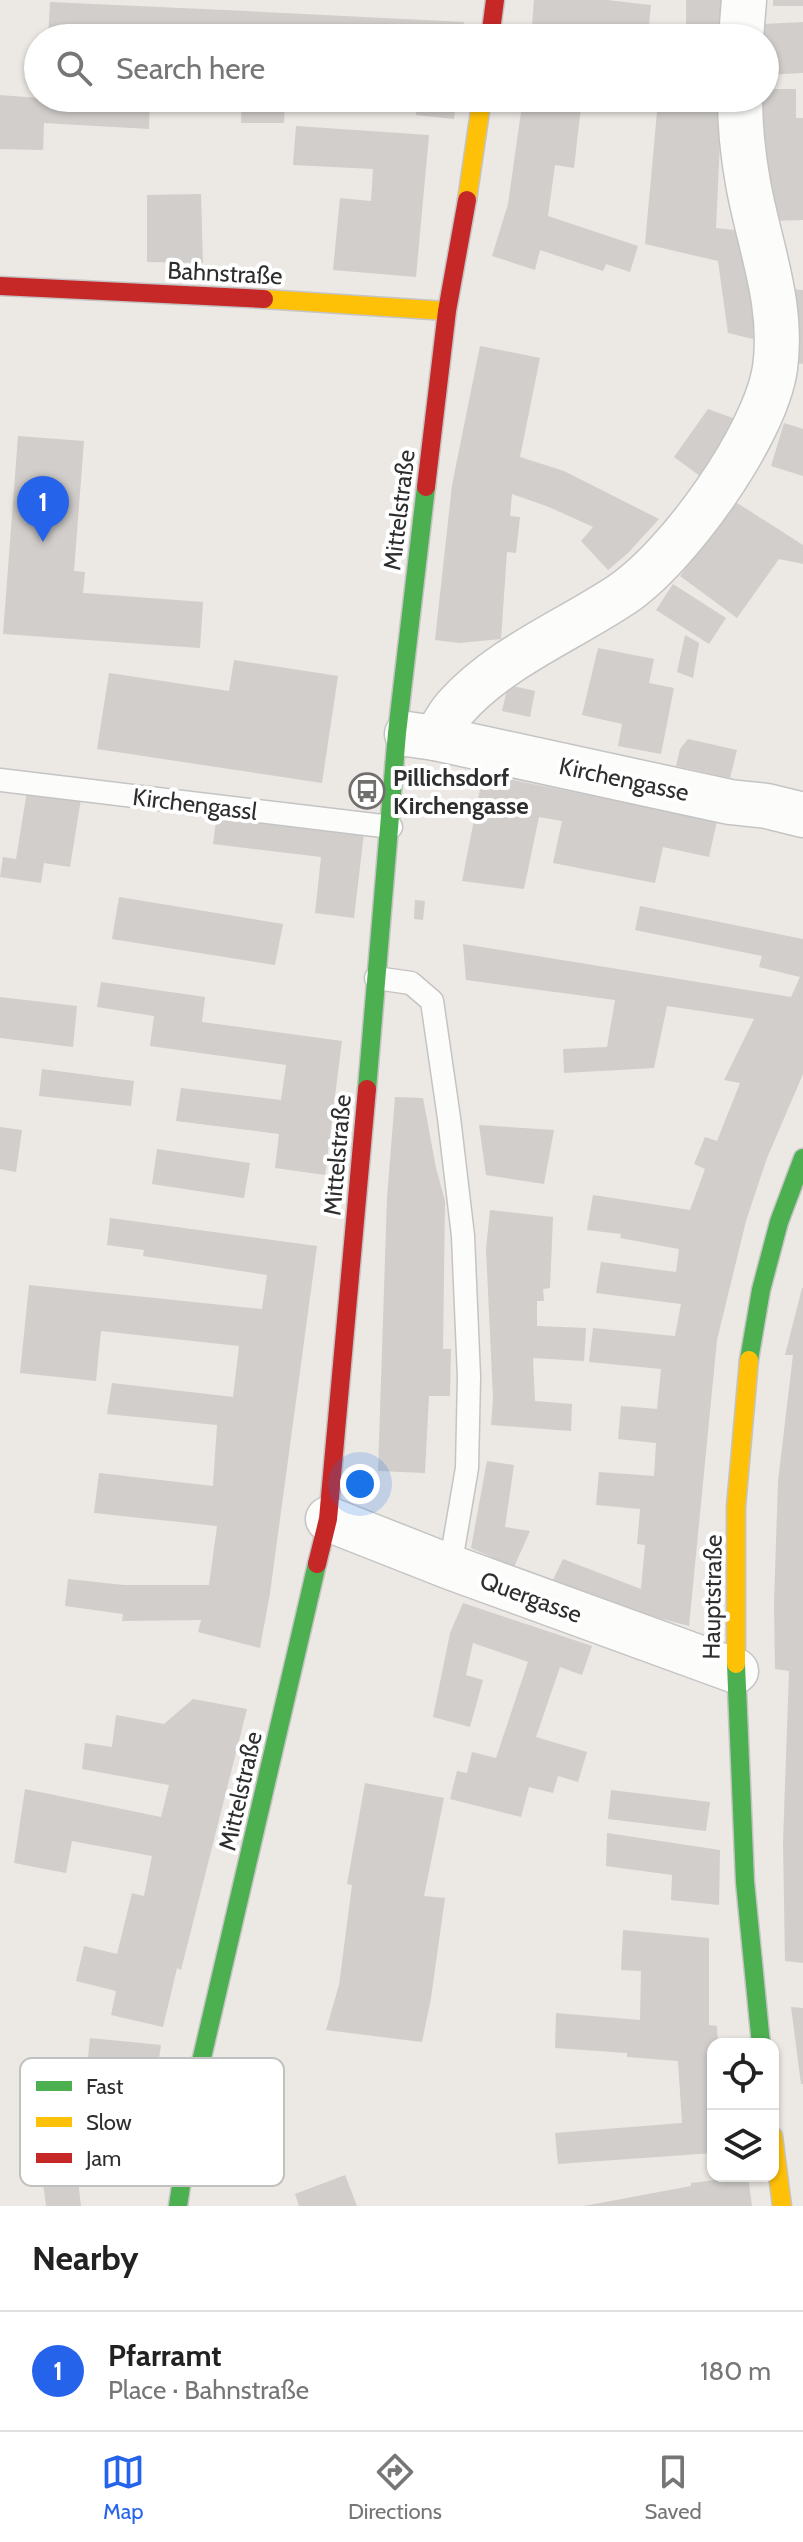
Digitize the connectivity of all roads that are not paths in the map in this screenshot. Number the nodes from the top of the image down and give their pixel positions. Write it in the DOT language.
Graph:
graph roads {
  1 [pos="495,0"];
  2 [pos="744,0"];
  3 [pos="492,24"];
  4 [pos="742,24"];
  5 [pos="480,112"];
  6 [pos="741,112"];
  7 [pos="0,286"];
  8 [pos="447,311"];
  9 [pos="416,735"];
  10 [pos="0,780"];
  11 [pos="803,815"];
  12 [pos="391,827"];
  13 [pos="376,978"];
  14 [pos="803,1158"];
  15 [pos="328,1519"];
  16 [pos="450,1567"];
  17 [pos="736,1671"];
  18 [pos="760,2038"];
  19 [pos="202,2058"];
  20 [pos="779,2182"];
  21 [pos="181,2186"];
  22 [pos="178,2206"];
  23 [pos="782,2206"];
  1 -- 3 [label="street"];
  2 -- 4 [label="street"];
  5 -- 8 [label="street, Mittelstraße"];
  6 -- 9 [label="street"];
  7 -- 8 [label="street, Bahnstraße"];
  8 -- 9 [label="street, Mittelstraße"];
  9 -- 11 [label="street, Kirchengasse"];
  9 -- 12 [label="street, Mittelstraße"];
  10 -- 12 [label="lane, Kirchengassl"];
  12 -- 13 [label="street, Mittelstraße"];
  13 -- 15 [label="street, Mittelstraße"];
  13 -- 16 [label="lane"];
  14 -- 17 [label="street, Hauptstraße"];
  15 -- 16 [label="street, Quergasse"];
  15 -- 19 [label="street, Mittelstraße"];
  16 -- 17 [label="street, Quergasse"];
  17 -- 18 [label="street, Hauptstraße"];
  20 -- 23 [label="street"];
  21 -- 22 [label="street, Mittelstraße"];
}
